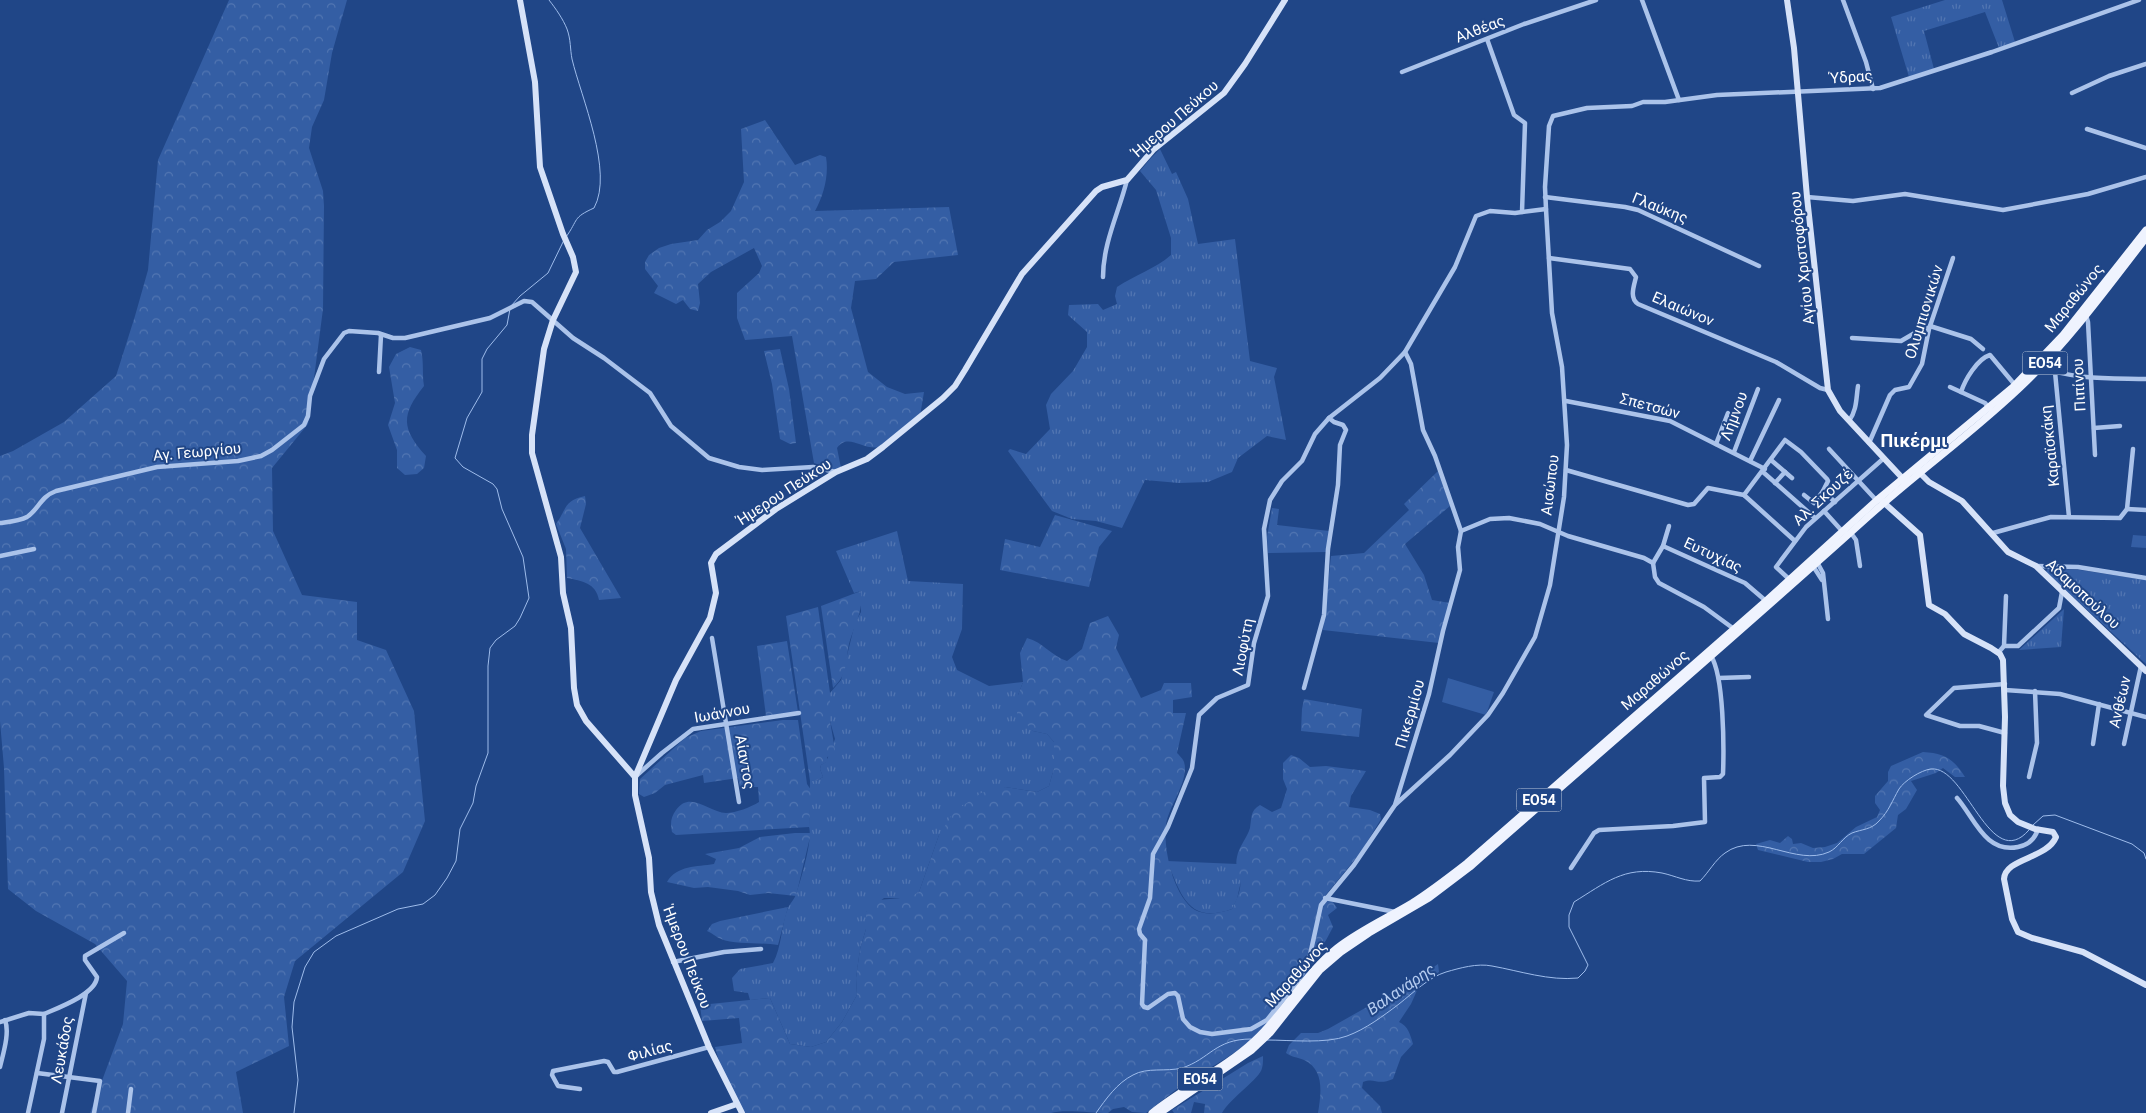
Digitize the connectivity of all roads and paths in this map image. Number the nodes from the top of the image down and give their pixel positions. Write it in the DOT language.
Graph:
graph roads {
  1 [pos="520,0"];
  2 [pos="1284,0"];
  3 [pos="1596,0"];
  4 [pos="1642,0"];
  5 [pos="1787,0"];
  6 [pos="1843,0"];
  7 [pos="2139,0"];
  8 [pos="1487,39"];
  9 [pos="2146,64"];
  10 [pos="1402,72"];
  11 [pos="1873,89"];
  12 [pos="1798,93"];
  13 [pos="2072,93"];
  14 [pos="1679,100"];
  15 [pos="1553,116"];
  16 [pos="2087,128"];
  17 [pos="2146,148"];
  18 [pos="2146,177"];
  19 [pos="1127,180"];
  20 [pos="1545,197"];
  21 [pos="1808,197"];
  22 [pos="1546,209"];
  23 [pos="1522,212"];
  24 [pos="2146,230"];
  25 [pos="2146,238"];
  26 [pos="1549,258"];
  27 [pos="1953,258"];
  28 [pos="1759,266"];
  29 [pos="1103,277"];
  30 [pos="2086,315"];
  31 [pos="553,320"];
  32 [pos="1930,328"];
  33 [pos="382,335"];
  34 [pos="1852,338"];
  35 [pos="1983,349"];
  36 [pos="1405,352"];
  37 [pos="2041,367"];
  38 [pos="379,372"];
  39 [pos="2055,372"];
  40 [pos="2091,378"];
  41 [pos="2146,380"];
  42 [pos="2015,385"];
  43 [pos="1858,386"];
  44 [pos="1950,387"];
  45 [pos="1758,389"];
  46 [pos="1828,390"];
  47 [pos="1961,392"];
  48 [pos="1779,400"];
  49 [pos="1566,401"];
  50 [pos="1990,408"];
  51 [pos="1728,413"];
  52 [pos="1329,418"];
  53 [pos="1849,421"];
  54 [pos="2120,426"];
  55 [pos="2094,428"];
  56 [pos="1869,442"];
  57 [pos="1716,444"];
  58 [pos="1829,448"];
  59 [pos="2133,449"];
  60 [pos="1734,452"];
  61 [pos="2095,455"];
  62 [pos="1884,458"];
  63 [pos="1771,460"];
  64 [pos="1750,461"];
  65 [pos="1920,469"];
  66 [pos="1566,470"];
  67 [pos="1764,470"];
  68 [pos="836,472"];
  69 [pos="1784,472"];
  70 [pos="1792,478"];
  71 [pos="1859,480"];
  72 [pos="1905,481"];
  73 [pos="1776,483"];
  74 [pos="1822,491"];
  75 [pos="1744,495"];
  76 [pos="1804,495"];
  77 [pos="1835,502"];
  78 [pos="1880,502"];
  79 [pos="2127,509"];
  80 [pos="2146,510"];
  81 [pos="1824,511"];
  82 [pos="2069,516"];
  83 [pos="1815,518"];
  84 [pos="0,523"];
  85 [pos="1669,526"];
  86 [pos="1461,531"];
  87 [pos="1557,531"];
  88 [pos="1842,531"];
  89 [pos="1851,533"];
  90 [pos="1993,533"];
  91 [pos="1795,541"];
  92 [pos="1663,546"];
  93 [pos="34,549"];
  94 [pos="0,556"];
  95 [pos="1813,562"];
  96 [pos="1653,563"];
  97 [pos="1860,566"];
  98 [pos="2036,566"];
  99 [pos="2146,578"];
  100 [pos="1789,579"];
  101 [pos="2062,592"];
  102 [pos="2006,596"];
  103 [pos="1766,601"];
  104 [pos="1828,619"];
  105 [pos="1734,629"];
  106 [pos="712,638"];
  107 [pos="2004,646"];
  108 [pos="1998,653"];
  109 [pos="1711,656"];
  110 [pos="2144,668"];
  111 [pos="1749,677"];
  112 [pos="1719,678"];
  113 [pos="2005,687"];
  114 [pos="1304,688"];
  115 [pos="2035,691"];
  116 [pos="2099,704"];
  117 [pos="2130,712"];
  118 [pos="799,713"];
  119 [pos="2146,716"];
  120 [pos="726,724"];
  121 [pos="2005,733"];
  122 [pos="2093,744"];
  123 [pos="2124,744"];
  124 [pos="635,777"];
  125 [pos="2029,777"];
  126 [pos="1957,798"];
  127 [pos="739,802"];
  128 [pos="1395,805"];
  129 [pos="2038,829"];
  130 [pos="1571,868"];
  131 [pos="1325,898"];
  132 [pos="1396,912"];
  133 [pos="124,933"];
  134 [pos="761,949"];
  135 [pos="674,962"];
  136 [pos="2146,985"];
  137 [pos="86,993"];
  138 [pos="1146,1008"];
  139 [pos="44,1014"];
  140 [pos="2,1021"];
  141 [pos="1268,1031"];
  142 [pos="709,1047"];
  143 [pos="1251,1048"];
  144 [pos="0,1067"];
  145 [pos="37,1073"];
  146 [pos="70,1077"];
  147 [pos="131,1089"];
  148 [pos="580,1089"];
  149 [pos="737,1104"];
  150 [pos="28,1113"];
  151 [pos="62,1113"];
  152 [pos="94,1113"];
  153 [pos="128,1113"];
  154 [pos="710,1113"];
  155 [pos="742,1113"];
  156 [pos="1152,1113"];
  157 [pos="1160,1113"];
  1 -- 31 [label="street"];
  2 -- 19 [label="street, Ήμερου Πεύκου"];
  3 -- 8 [label="street, Αλθέας"];
  4 -- 14 [label="street"];
  5 -- 12 [label="street, Αγίου Χριστοφόρου"];
  6 -- 11 [label="street"];
  7 -- 11 [label="street, Ύδρας"];
  8 -- 10 [label="street, Αλθέας"];
  8 -- 23 [label="street"];
  9 -- 13 [label="street"];
  11 -- 12 [label="street, Ύδρας"];
  12 -- 14 [label="street, Ύδρας"];
  12 -- 21 [label="street, Αγίου Χριστοφόρου"];
  14 -- 15 [label="street, Ύδρας"];
  15 -- 20 [label="street, Αισώπου"];
  16 -- 17 [label="street"];
  18 -- 21 [label="street"];
  19 -- 29 [label="street"];
  19 -- 68 [label="street, Ήμερου Πεύκου"];
  20 -- 22 [label="street, Αισώπου"];
  20 -- 28 [label="street, Γλαύκης"];
  21 -- 46 [label="street, Αγίου Χριστοφόρου"];
  22 -- 23 [label="street"];
  22 -- 26 [label="street, Αισώπου"];
  23 -- 36 [label="street"];
  24 -- 42 [label="main road, Μαραθώνος / ΕΟ54"];
  25 -- 30 [label="main road, Μαραθώνος / ΕΟ54"];
  26 -- 46 [label="street, Ελαιώνον"];
  26 -- 49 [label="street, Αισώπου"];
  27 -- 32 [label="street, Ολυμπιονικών"];
  30 -- 37 [label="main road, Μαραθώνος / ΕΟ54"];
  30 -- 40 [label="street, Πιπίνου"];
  31 -- 33 [label="street, Αγ. Γεωργίου"];
  31 -- 68 [label="street"];
  31 -- 124 [label="street"];
  32 -- 34 [label="street"];
  32 -- 35 [label="street"];
  32 -- 56 [label="street, Ολυμπιονικών"];
  33 -- 38 [label="street"];
  33 -- 84 [label="street, Αγ. Γεωργίου"];
  36 -- 52 [label="street"];
  36 -- 86 [label="street, Πικερμίου"];
  37 -- 39 [label="street"];
  37 -- 65 [label="main road, Μαραθώνος / ΕΟ54"];
  39 -- 40 [label="street"];
  39 -- 82 [label="street, Καραϊσκάκη"];
  40 -- 41 [label="street"];
  40 -- 55 [label="street, Πιπίνου"];
  42 -- 47 [label="street"];
  42 -- 50 [label="main road, Μαραθώνος / ΕΟ54"];
  43 -- 53 [label="street"];
  44 -- 47 [label="street"];
  45 -- 60 [label="street, Λήμνου"];
  46 -- 53 [label="street, Αγίου Χριστοφόρου"];
  47 -- 50 [label="street"];
  48 -- 64 [label="street"];
  49 -- 57 [label="street, Σπετσών"];
  49 -- 66 [label="street, Αισώπου"];
  50 -- 65 [label="main road, Μαραθώνος / ΕΟ54"];
  51 -- 57 [label="street"];
  52 -- 114 [label="street"];
  52 -- 138 [label="street, Λιοφύτη"];
  53 -- 56 [label="street, Αγίου Χριστοφόρου"];
  54 -- 55 [label="street"];
  55 -- 61 [label="street, Πιπίνου"];
  56 -- 62 [label="street, Αγίου Χριστοφόρου"];
  57 -- 60 [label="street, Σπετσών"];
  58 -- 71 [label="street"];
  59 -- 79 [label="street"];
  60 -- 64 [label="street, Σπετσών"];
  62 -- 71 [label="street, Αλ. Σκουζέ"];
  62 -- 72 [label="street, Αγίου Χριστοφόρου"];
  63 -- 67 [label="street"];
  63 -- 69 [label="street"];
  63 -- 74 [label="street"];
  64 -- 67 [label="street, Σπετσών"];
  65 -- 72 [label="main road, Μαραθώνος / ΕΟ54"];
  65 -- 90 [label="street, Αδαμοπούλου"];
  66 -- 75 [label="street"];
  66 -- 87 [label="street, Αισώπου"];
  67 -- 73 [label="street, Σπετσών"];
  67 -- 75 [label="street"];
  68 -- 124 [label="street, Ήμερου Πεύκου"];
  69 -- 70 [label="street"];
  69 -- 73 [label="street"];
  71 -- 77 [label="street, Αλ. Σκουζέ"];
  71 -- 78 [label="street"];
  72 -- 78 [label="main road, Μαραθώνος / ΕΟ54"];
  73 -- 83 [label="street, Σπετσών"];
  74 -- 76 [label="street"];
  74 -- 77 [label="street"];
  75 -- 91 [label="street"];
  77 -- 81 [label="street, Αλ. Σκουζέ"];
  78 -- 88 [label="main road, Μαραθώνος / ΕΟ54"];
  78 -- 89 [label="main road, Μαραθώνος / ΕΟ54"];
  78 -- 108 [label="street"];
  79 -- 80 [label="street"];
  79 -- 82 [label="street"];
  81 -- 83 [label="street, Αλ. Σκουζέ"];
  81 -- 88 [label="street"];
  82 -- 90 [label="street"];
  83 -- 91 [label="street, Αλ. Σκουζέ"];
  85 -- 92 [label="street"];
  86 -- 87 [label="street"];
  86 -- 128 [label="street, Πικερμίου"];
  87 -- 96 [label="street"];
  87 -- 128 [label="street, Αισώπου"];
  88 -- 95 [label="main road, Μαραθώνος / ΕΟ54"];
  89 -- 95 [label="main road, Μαραθώνος / ΕΟ54"];
  89 -- 97 [label="street"];
  90 -- 98 [label="street, Αδαμοπούλου"];
  91 -- 100 [label="street, Αλ. Σκουζέ"];
  92 -- 96 [label="street, Ευτυχίας"];
  92 -- 103 [label="street, Ευτυχίας"];
  93 -- 94 [label="street"];
  95 -- 100 [label="main road, Μαραθώνος / ΕΟ54"];
  95 -- 104 [label="street"];
  95 -- 109 [label="main road, Μαραθώνος / ΕΟ54"];
  96 -- 105 [label="street"];
  98 -- 99 [label="street"];
  98 -- 101 [label="street, Αδαμοπούλου"];
  100 -- 103 [label="main road, Μαραθώνος / ΕΟ54"];
  101 -- 107 [label="street"];
  101 -- 110 [label="street, Αδαμοπούλου"];
  102 -- 107 [label="street"];
  103 -- 105 [label="main road, Μαραθώνος / ΕΟ54"];
  105 -- 132 [label="main road, Μαραθώνος / ΕΟ54"];
  106 -- 120 [label="street, Αίαντος"];
  107 -- 108 [label="street"];
  108 -- 113 [label="street"];
  109 -- 112 [label="street"];
  109 -- 141 [label="main road, Μαραθώνος / ΕΟ54"];
  110 -- 117 [label="street, Ανθέων"];
  111 -- 112 [label="street"];
  112 -- 130 [label="street"];
  113 -- 115 [label="street"];
  113 -- 121 [label="street"];
  113 -- 121 [label="street"];
  115 -- 116 [label="street"];
  115 -- 125 [label="street"];
  116 -- 117 [label="street"];
  116 -- 122 [label="street"];
  117 -- 119 [label="street"];
  117 -- 123 [label="street, Ανθέων"];
  118 -- 120 [label="street, Ιωάννου"];
  120 -- 124 [label="street, Ιωάννου"];
  120 -- 127 [label="street, Αίαντος"];
  121 -- 129 [label="street"];
  124 -- 135 [label="street, Ήμερου Πεύκου"];
  126 -- 129 [label="street"];
  128 -- 131 [label="street, Πικερμίου"];
  129 -- 136 [label="street"];
  131 -- 132 [label="street"];
  131 -- 138 [label="street, Πικερμίου"];
  132 -- 141 [label="main road, Μαραθώνος / ΕΟ54"];
  133 -- 137 [label="street, Λευκάδος"];
  134 -- 135 [label="street"];
  135 -- 142 [label="street, Ήμερου Πεύκου"];
  137 -- 139 [label="street"];
  137 -- 146 [label="street, Λευκάδος"];
  139 -- 140 [label="street"];
  139 -- 145 [label="street"];
  140 -- 144 [label="street"];
  141 -- 143 [label="main road, Μαραθώνος / ΕΟ54"];
  142 -- 148 [label="street, Φιλίας"];
  142 -- 149 [label="street, Ήμερου Πεύκου"];
  143 -- 156 [label="main road, Μαραθώνος / ΕΟ54"];
  143 -- 157 [label="main road, Μαραθώνος / ΕΟ54"];
  145 -- 146 [label="street"];
  145 -- 150 [label="street"];
  146 -- 151 [label="street, Λευκάδος"];
  146 -- 152 [label="street"];
  147 -- 153 [label="street"];
  149 -- 154 [label="street"];
  149 -- 155 [label="street, Ήμερου Πεύκου"];
}
